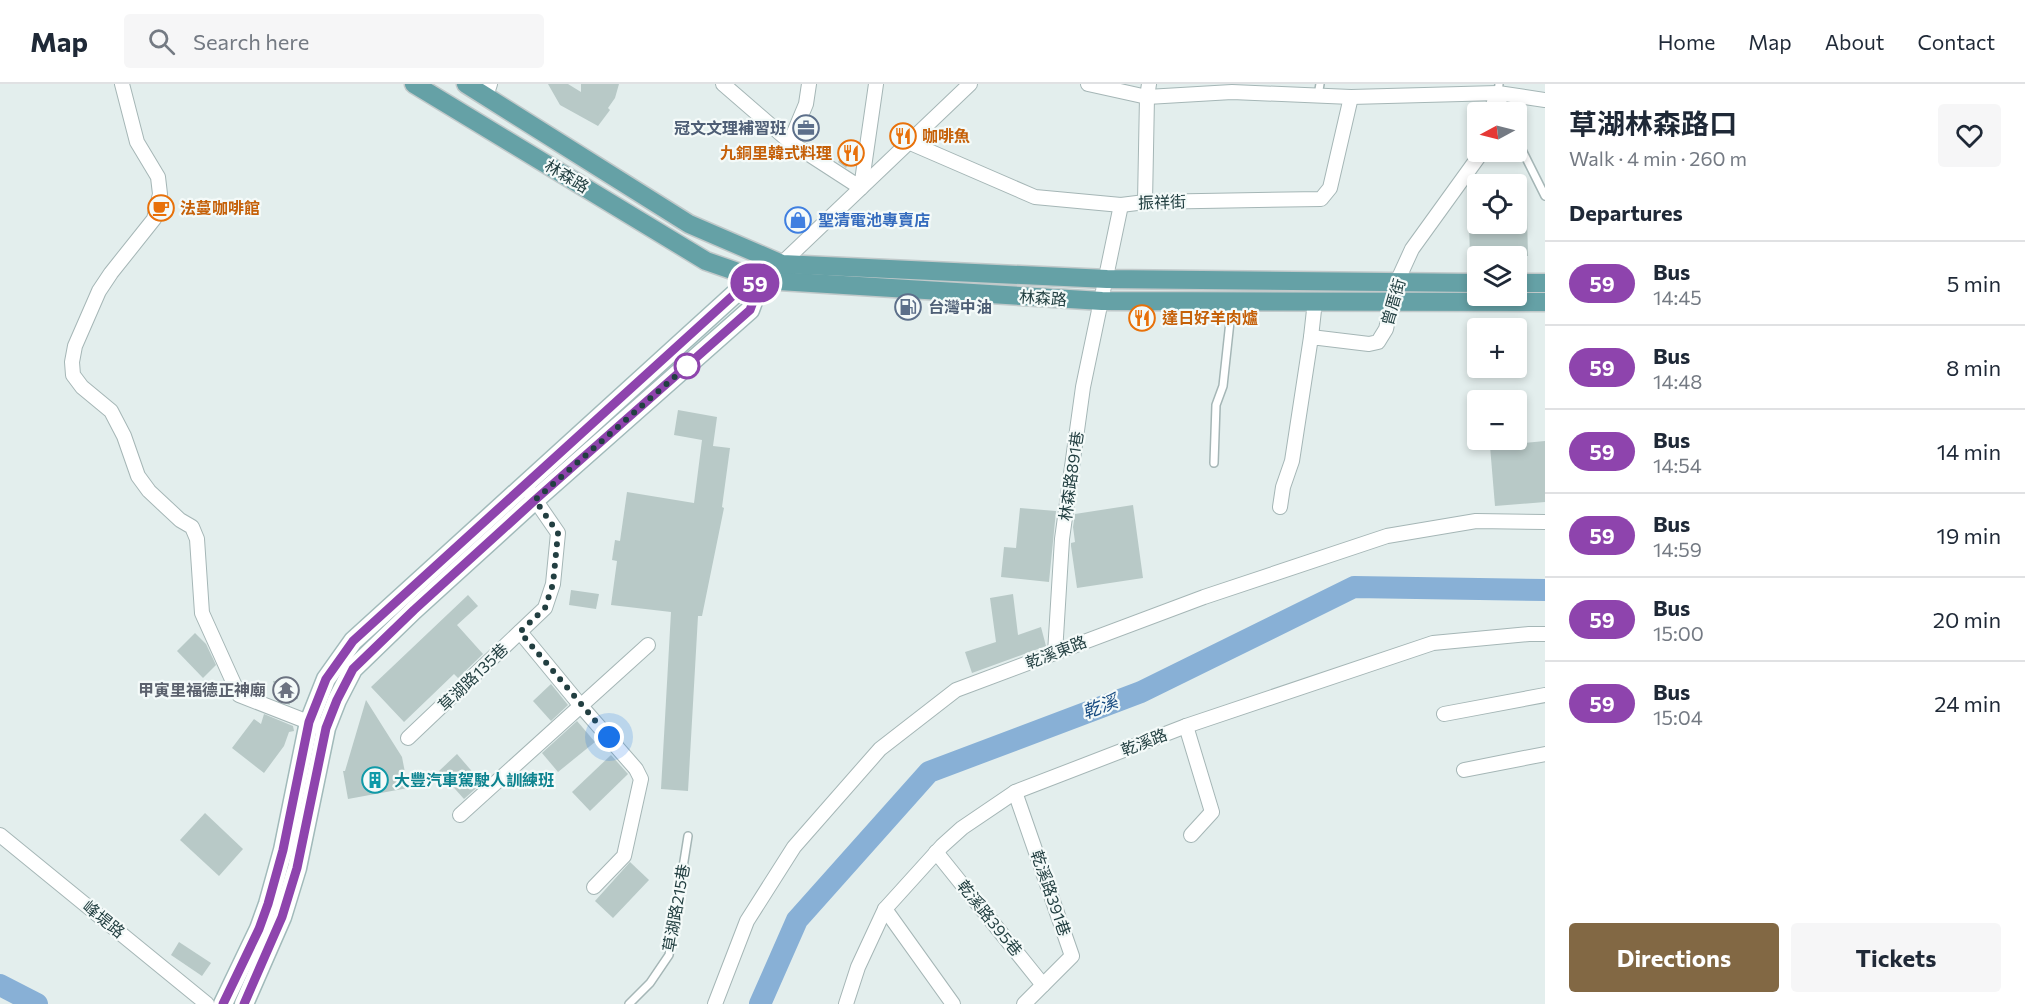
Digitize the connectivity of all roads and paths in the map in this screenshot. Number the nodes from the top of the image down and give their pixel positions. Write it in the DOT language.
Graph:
graph roads {
  1 [pos="122,84"];
  2 [pos="414,84"];
  3 [pos="466,84"];
  4 [pos="723,84"];
  5 [pos="809,84"];
  6 [pos="876,84"];
  7 [pos="970,84"];
  8 [pos="1088,84"];
  9 [pos="1232,88"];
  10 [pos="1499,88"];
  11 [pos="1319,89"];
  12 [pos="488,90"];
  13 [pos="1148,91"];
  14 [pos="1351,97"];
  15 [pos="1545,100"];
  16 [pos="790,142"];
  17 [pos="908,142"];
  18 [pos="1527,160"];
  19 [pos="1475,162"];
  20 [pos="861,188"];
  21 [pos="1545,196"];
  22 [pos="1145,202"];
  23 [pos="1121,205"];
  24 [pos="782,264"];
  25 [pos="1107,279"];
  26 [pos="761,280"];
  27 [pos="1527,283"];
  28 [pos="1545,283"];
  29 [pos="1467,284"];
  30 [pos="1395,292"];
  31 [pos="1232,300"];
  32 [pos="1102,301"];
  33 [pos="1315,301"];
  34 [pos="1545,302"];
  35 [pos="1311,337"];
  36 [pos="1214,464"];
  37 [pos="530,493"];
  38 [pos="1280,507"];
  39 [pos="1545,522"];
  40 [pos="520,632"];
  41 [pos="1545,634"];
  42 [pos="648,645"];
  43 [pos="1055,652"];
  44 [pos="1545,694"];
  45 [pos="581,706"];
  46 [pos="1444,714"];
  47 [pos="317,725"];
  48 [pos="1186,726"];
  49 [pos="408,738"];
  50 [pos="1545,753"];
  51 [pos="1464,770"];
  52 [pos="1015,792"];
  53 [pos="460,815"];
  54 [pos="0,835"];
  55 [pos="1191,835"];
  56 [pos="688,836"];
  57 [pos="936,852"];
  58 [pos="594,887"];
  59 [pos="885,909"];
  60 [pos="1043,985"];
  61 [pos="207,1004"];
  62 [pos="223,1004"];
  63 [pos="244,1004"];
  64 [pos="629,1004"];
  65 [pos="715,1004"];
  66 [pos="846,1004"];
  67 [pos="953,1004"];
  68 [pos="1024,1004"];
  1 -- 47 [label="street"];
  2 -- 26 [label="main road, 林森路"];
  3 -- 12 [label="main road, 林森路"];
  4 -- 16 [label="street"];
  5 -- 16 [label="street"];
  6 -- 20 [label="street"];
  7 -- 17 [label="street"];
  8 -- 13 [label="street"];
  9 -- 11 [label="street"];
  9 -- 13 [label="street"];
  10 -- 14 [label="street"];
  10 -- 15 [label="street"];
  11 -- 14 [label="street"];
  12 -- 24 [label="main road, 林森路"];
  13 -- 22 [label="street"];
  14 -- 22 [label="street, 振祥街"];
  16 -- 20 [label="street"];
  17 -- 20 [label="street"];
  17 -- 23 [label="street, 振祥街"];
  18 -- 21 [label="lane"];
  19 -- 30 [label="street, 曾厝街"];
  20 -- 24 [label="street"];
  22 -- 23 [label="street, 振祥街"];
  23 -- 25 [label="street, 林森路891巷"];
  24 -- 25 [label="main road, 林森路"];
  24 -- 26 [label="street"];
  25 -- 30 [label="main road, 林森路"];
  25 -- 32 [label="street, 林森路891巷"];
  26 -- 32 [label="main road, 林森路"];
  26 -- 37 [label="street"];
  27 -- 28 [label="main road"];
  29 -- 30 [label="main road, 林森路"];
  30 -- 33 [label="main road, 林森路"];
  30 -- 34 [label="main road, 林森路"];
  30 -- 35 [label="street, 曾厝街"];
  31 -- 32 [label="main road, 林森路"];
  31 -- 33 [label="main road, 林森路"];
  31 -- 36 [label="lane"];
  32 -- 43 [label="street, 林森路891巷"];
  33 -- 35 [label="street"];
  35 -- 38 [label="street"];
  37 -- 40 [label="street, 草湖路135巷"];
  37 -- 47 [label="street"];
  39 -- 43 [label="street, 乾溪東路"];
  40 -- 45 [label="street"];
  40 -- 49 [label="street, 草湖路135巷"];
  41 -- 48 [label="street, 乾溪路"];
  42 -- 45 [label="street"];
  43 -- 65 [label="street, 乾溪東路"];
  44 -- 46 [label="street"];
  45 -- 53 [label="street"];
  45 -- 58 [label="street"];
  47 -- 62 [label="street"];
  47 -- 63 [label="street"];
  48 -- 52 [label="street, 乾溪路"];
  48 -- 55 [label="street"];
  50 -- 51 [label="street"];
  52 -- 57 [label="street, 乾溪路"];
  52 -- 60 [label="street, 乾溪路391巷"];
  54 -- 61 [label="street, 峰堤路"];
  56 -- 64 [label="lane, 草湖路215巷"];
  57 -- 59 [label="street, 乾溪路"];
  57 -- 60 [label="street, 乾溪路395巷"];
  59 -- 66 [label="street, 乾溪路"];
  59 -- 67 [label="street"];
  60 -- 68 [label="street"];
}
